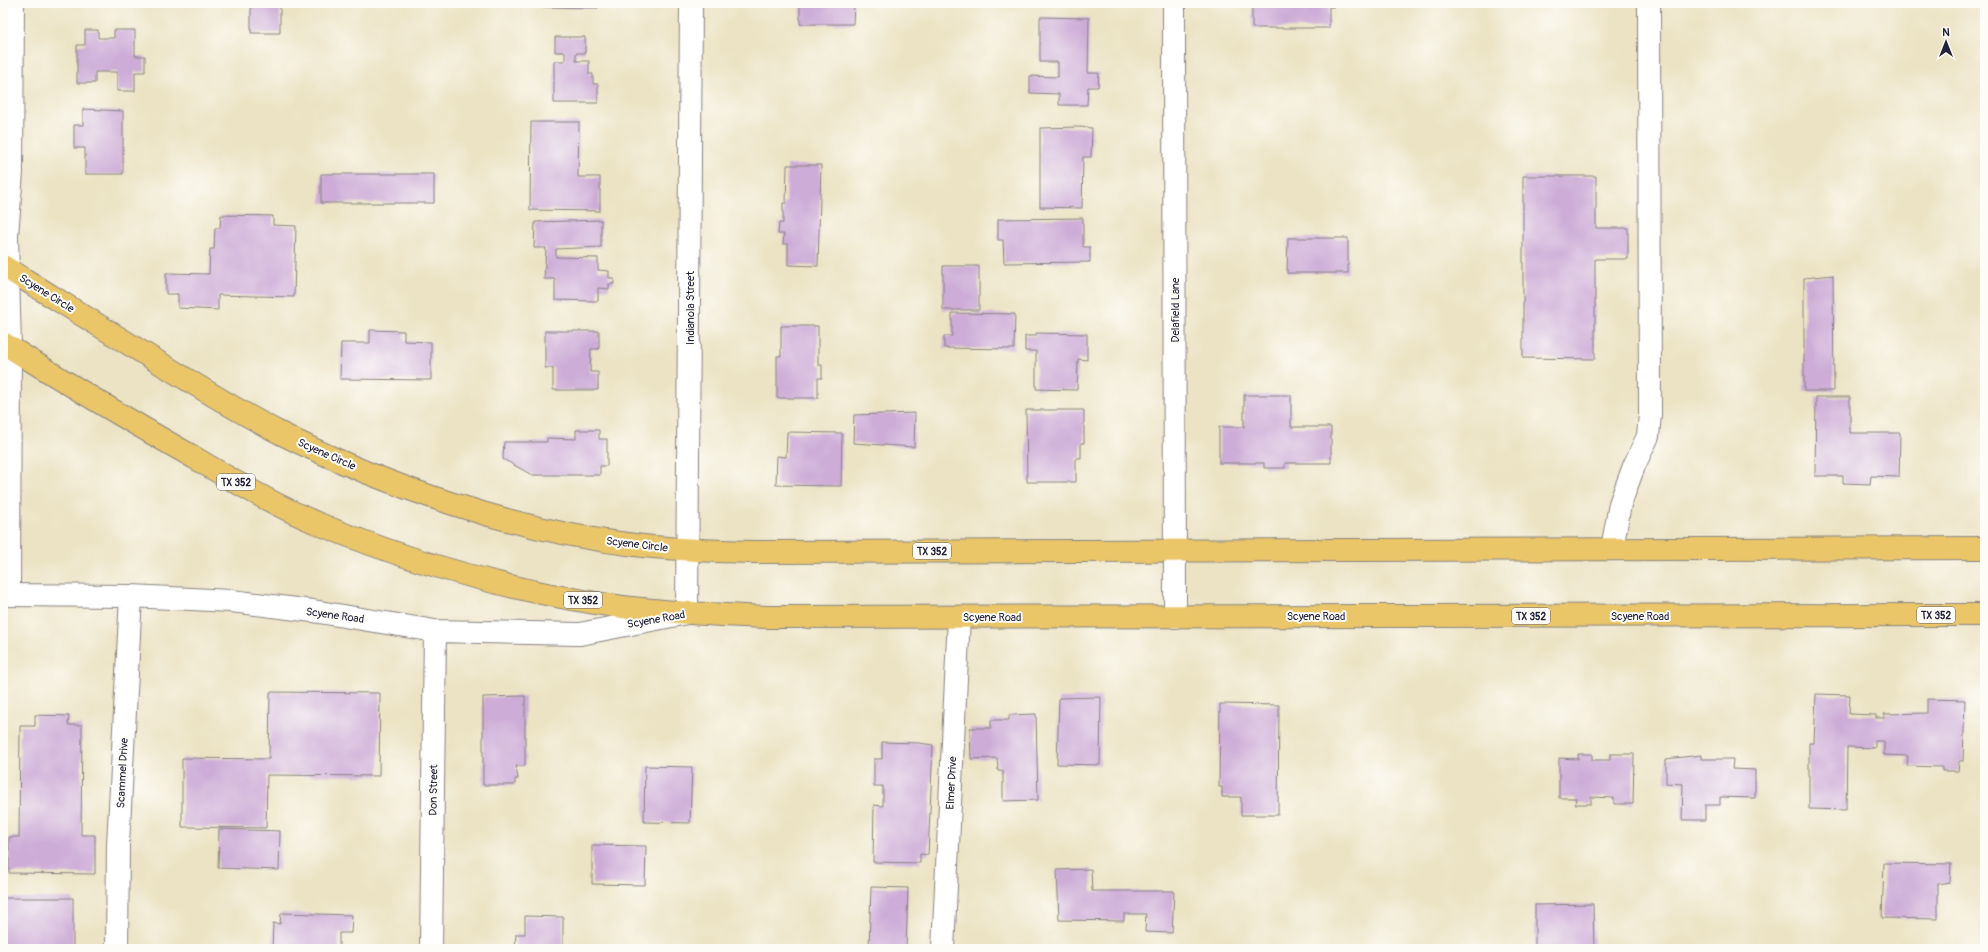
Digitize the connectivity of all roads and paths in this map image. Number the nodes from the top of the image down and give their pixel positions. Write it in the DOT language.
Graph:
graph roads {
  1 [pos="13,3"];
  2 [pos="691,3"];
  3 [pos="1174,3"];
  4 [pos="1648,3"];
  5 [pos="5,267"];
  6 [pos="7,345"];
  7 [pos="1985,548"];
  8 [pos="1612,549"];
  9 [pos="688,550"];
  10 [pos="1175,550"];
  11 [pos="6,595"];
  12 [pos="131,596"];
  13 [pos="687,613"];
  14 [pos="1985,615"];
  15 [pos="959,617"];
  16 [pos="1175,617"];
  17 [pos="435,631"];
  18 [pos="117,949"];
  19 [pos="432,949"];
  20 [pos="943,949"];
  1 -- 5 [label="street"];
  2 -- 9 [label="street, Indianola Street"];
  3 -- 10 [label="street, Delafield Lane"];
  4 -- 8 [label="street"];
  5 -- 6 [label="street"];
  5 -- 9 [label="main road, Scyene Circle / TX 352"];
  6 -- 11 [label="street"];
  6 -- 13 [label="main road, TX 352"];
  7 -- 8 [label="main road, TX 352"];
  8 -- 10 [label="main road, TX 352"];
  9 -- 10 [label="main road, TX 352"];
  9 -- 13 [label="street, Indianola Street"];
  10 -- 16 [label="street, Delafield Lane"];
  11 -- 12 [label="street, Scyene Road"];
  12 -- 17 [label="street, Scyene Road"];
  12 -- 18 [label="street, Scammel Drive"];
  13 -- 15 [label="main road, Scyene Road / TX 352"];
  13 -- 17 [label="street, Scyene Road"];
  14 -- 16 [label="main road, Scyene Road / TX 352"];
  15 -- 16 [label="main road, Scyene Road / TX 352"];
  15 -- 20 [label="street, Elmer Drive"];
  17 -- 19 [label="street, Don Street"];
}
